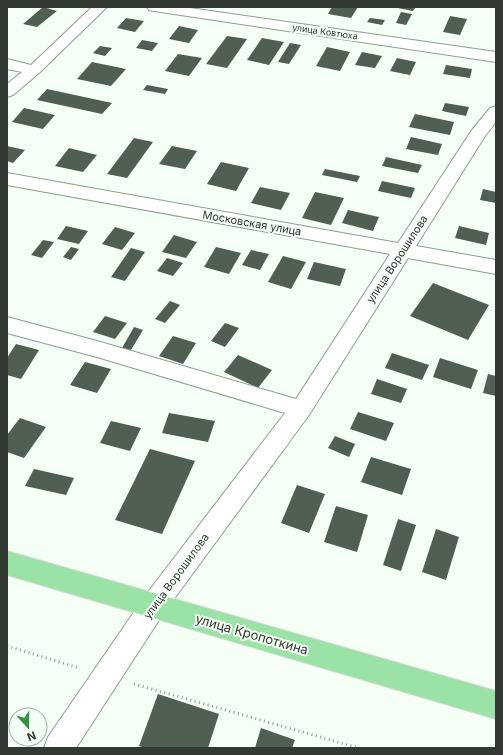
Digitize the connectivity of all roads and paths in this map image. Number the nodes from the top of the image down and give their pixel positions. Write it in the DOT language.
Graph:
graph roads {
  1 [pos="100,7"];
  2 [pos="154,7"];
  3 [pos="496,57"];
  4 [pos="7,64"];
  5 [pos="34,70"];
  6 [pos="7,92"];
  7 [pos="496,111"];
  8 [pos="487,135"];
  9 [pos="7,179"];
  10 [pos="404,250"];
  11 [pos="496,267"];
  12 [pos="7,325"];
  13 [pos="300,409"];
  14 [pos="7,563"];
  15 [pos="154,605"];
  16 [pos="7,646"];
  17 [pos="107,676"];
  18 [pos="496,704"];
  19 [pos="59,748"];
  20 [pos="359,748"];
  1 -- 5 [label="street"];
  2 -- 3 [label="street, улица Ковтюха"];
  4 -- 5 [label="street"];
  5 -- 6 [label="street"];
  7 -- 8 [label="street, улица Ворошилова"];
  8 -- 10 [label="street, улица Ворошилова"];
  9 -- 10 [label="street, Московская улица"];
  10 -- 11 [label="street, Московская улица"];
  10 -- 13 [label="street, улица Ворошилова"];
  12 -- 13 [label="street"];
  13 -- 15 [label="street, улица Ворошилова"];
  14 -- 15 [label="main road, улица Кропоткина"];
  15 -- 17 [label="street, улица Ворошилова"];
  15 -- 18 [label="main road, улица Кропоткина"];
  16 -- 17 [label="path"];
  17 -- 19 [label="street, улица Ворошилова"];
  17 -- 20 [label="path"];
}
